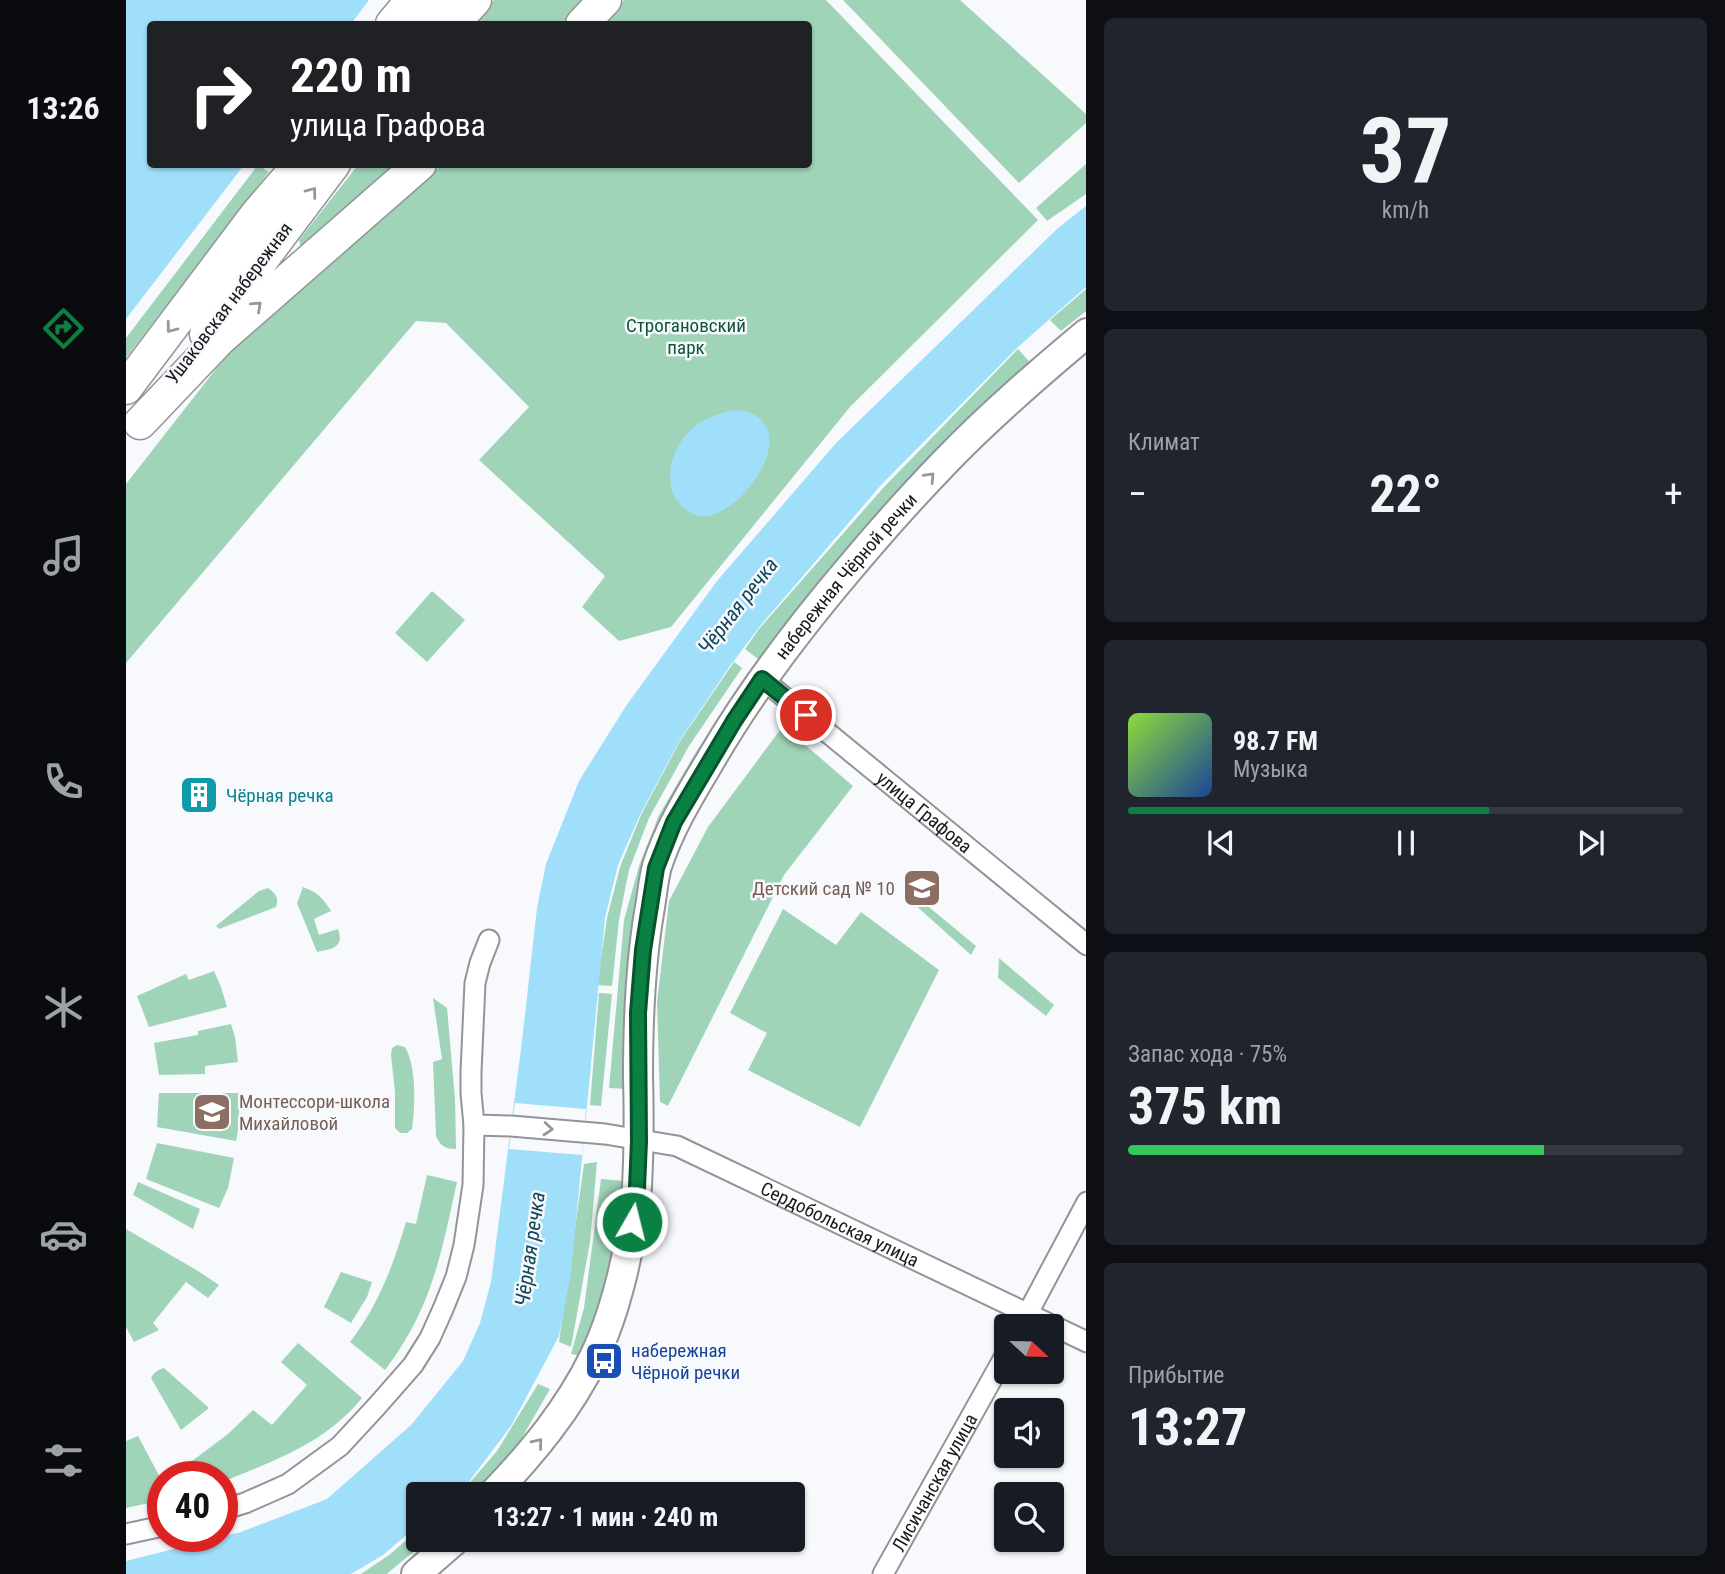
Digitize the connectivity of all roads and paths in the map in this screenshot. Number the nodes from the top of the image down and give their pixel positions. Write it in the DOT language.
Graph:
graph roads {
  1 [pos="412,0"];
  2 [pos="442,0"];
  3 [pos="475,0"];
  4 [pos="605,0"];
  5 [pos="394,21"];
  6 [pos="424,21"];
  7 [pos="456,21"];
  8 [pos="585,21"];
  9 [pos="284,168"];
  10 [pos="297,168"];
  11 [pos="331,168"];
  12 [pos="415,168"];
  13 [pos="256,215"];
  14 [pos="1086,332"];
  15 [pos="126,388"];
  16 [pos="133,432"];
  17 [pos="762,679"];
  18 [pos="489,940"];
  19 [pos="1086,945"];
  20 [pos="474,1125"];
  21 [pos="639,1141"];
  22 [pos="1086,1202"];
  23 [pos="1013,1314"];
  24 [pos="1028,1314"];
  25 [pos="1064,1334"];
  26 [pos="1086,1342"];
  27 [pos="994,1375"];
  28 [pos="505,1482"];
  29 [pos="238,1505"];
  30 [pos="147,1530"];
  31 [pos="126,1534"];
  32 [pos="441,1552"];
  33 [pos="416,1574"];
  34 [pos="883,1574"];
  1 -- 5 [label="main road"];
  2 -- 6 [label="main road"];
  3 -- 7 [label="main road"];
  4 -- 8 [label="main road"];
  9 -- 13 [label="main road"];
  10 -- 13 [label="main road, Ушаковская набережная"];
  16 -- 11 [label="main road, Ушаковская набережная, one-way"];
  16 -- 12 [label="main road, one-way"];
  13 -- 15 [label="main road, Ушаковская набережная, one-way"];
  17 -- 14 [label="street, набережная Чёрной речки, one-way"];
  17 -- 19 [label="street, улица Графова"];
  17 -- 21 [label="street, набережная Чёрной речки"];
  18 -- 20 [label="street"];
  20 -- 21 [label="street, Сердобольская улица, one-way"];
  20 -- 29 [label="street"];
  21 -- 23 [label="street, Сердобольская улица"];
  28 -- 21 [label="street, набережная Чёрной речки, one-way"];
  22 -- 24 [label="street"];
  25 -- 26 [label="street, Сердобольская улица"];
  27 -- 34 [label="street, Лисичанская улица"];
  30 -- 31 [label="street"];
  32 -- 33 [label="street"];
}
